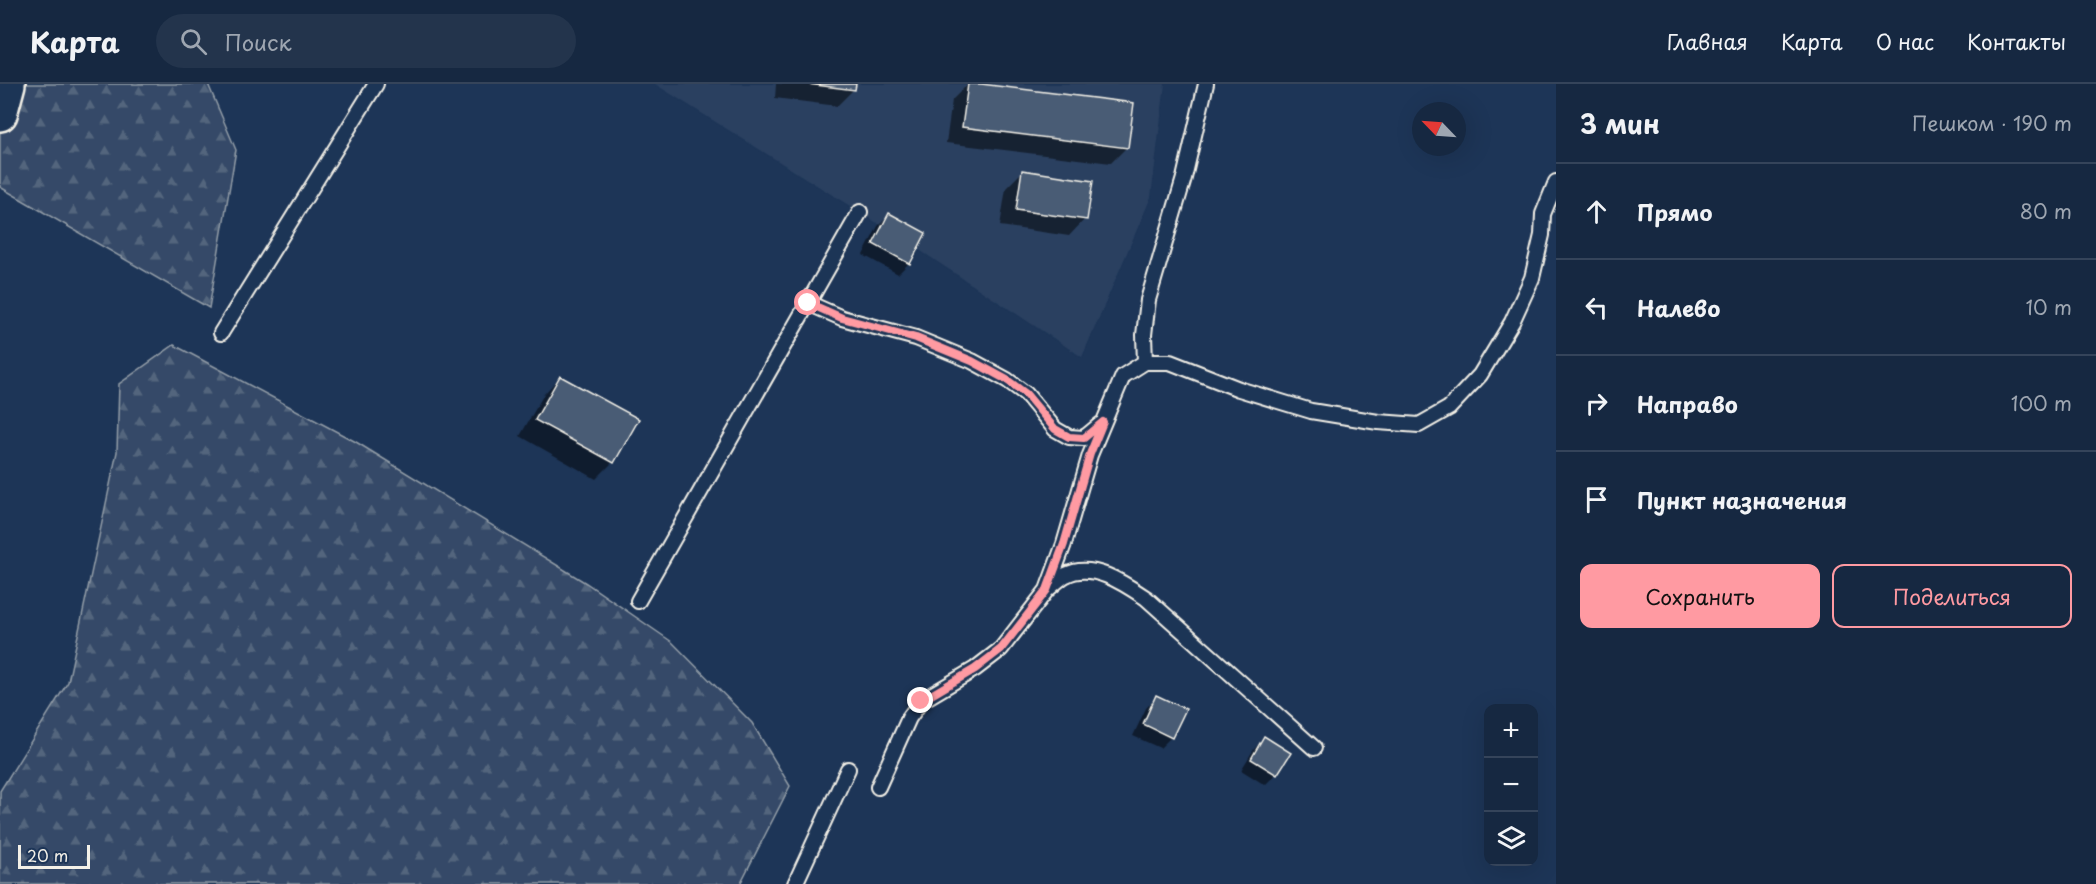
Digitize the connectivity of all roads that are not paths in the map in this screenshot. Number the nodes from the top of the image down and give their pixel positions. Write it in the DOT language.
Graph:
graph roads {
  1 [pos="8,84"];
  2 [pos="376,84"];
  3 [pos="1206,84"];
  4 [pos="0,114"];
  5 [pos="1556,182"];
  6 [pos="860,212"];
  7 [pos="808,303"];
  8 [pos="221,333"];
  9 [pos="1145,362"];
  10 [pos="1103,422"];
  11 [pos="1047,590"];
  12 [pos="638,601"];
  13 [pos="1314,748"];
  14 [pos="848,769"];
  15 [pos="878,787"];
  16 [pos="795,884"];
  1 -- 4 [label="street"];
  2 -- 8 [label="lane"];
  3 -- 9 [label="lane"];
  5 -- 9 [label="lane"];
  6 -- 7 [label="lane"];
  7 -- 10 [label="lane"];
  7 -- 12 [label="lane"];
  9 -- 10 [label="lane"];
  10 -- 11 [label="lane"];
  11 -- 13 [label="lane"];
  11 -- 15 [label="lane"];
  14 -- 16 [label="lane"];
}
